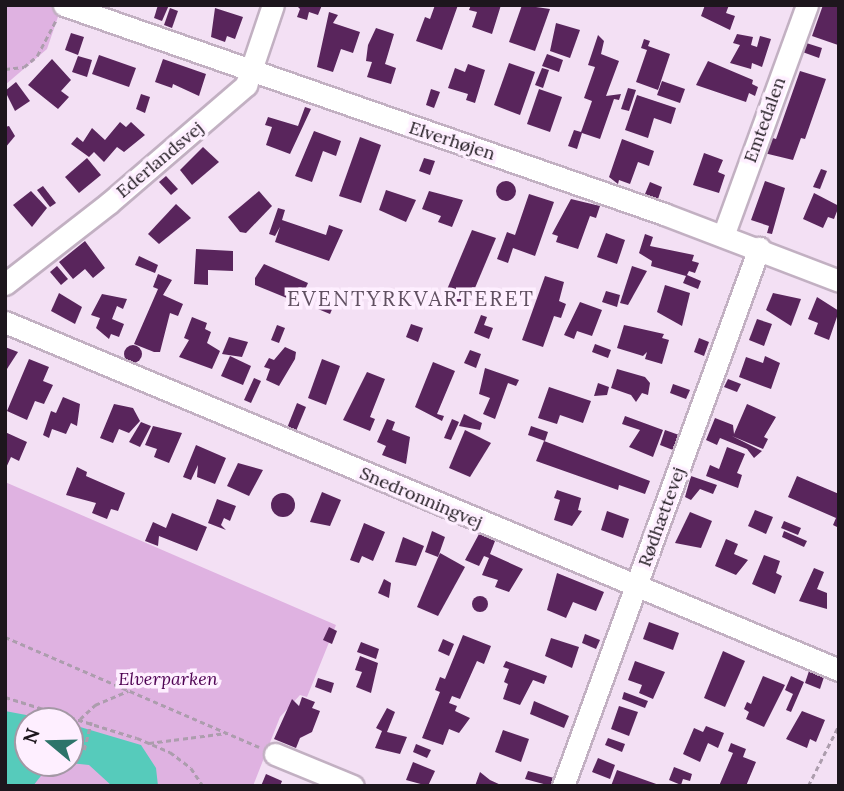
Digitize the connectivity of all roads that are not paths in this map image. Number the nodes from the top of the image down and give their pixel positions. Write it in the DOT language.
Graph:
graph roads {
  1 [pos="273,5"];
  2 [pos="807,5"];
  3 [pos="61,10"];
  4 [pos="251,70"];
  5 [pos="723,236"];
  6 [pos="759,248"];
  7 [pos="839,281"];
  8 [pos="5,284"];
  9 [pos="5,322"];
  10 [pos="637,586"];
  11 [pos="839,670"];
  12 [pos="275,754"];
  13 [pos="353,786"];
  14 [pos="563,786"];
  1 -- 4 [label="street, Ederlandsvej"];
  2 -- 5 [label="street, Emtedalen"];
  3 -- 4 [label="street, Elverhøjen"];
  4 -- 5 [label="street, Elverhøjen"];
  4 -- 8 [label="street, Ederlandsvej"];
  5 -- 6 [label="street, Elverhøjen"];
  6 -- 7 [label="street, Elverhøjen"];
  6 -- 10 [label="street, Rødhættevej"];
  9 -- 10 [label="street, Snedronningvej"];
  10 -- 11 [label="street, Snedronningvej"];
  10 -- 14 [label="street, Rødhættevej"];
  12 -- 13 [label="street"];
}
